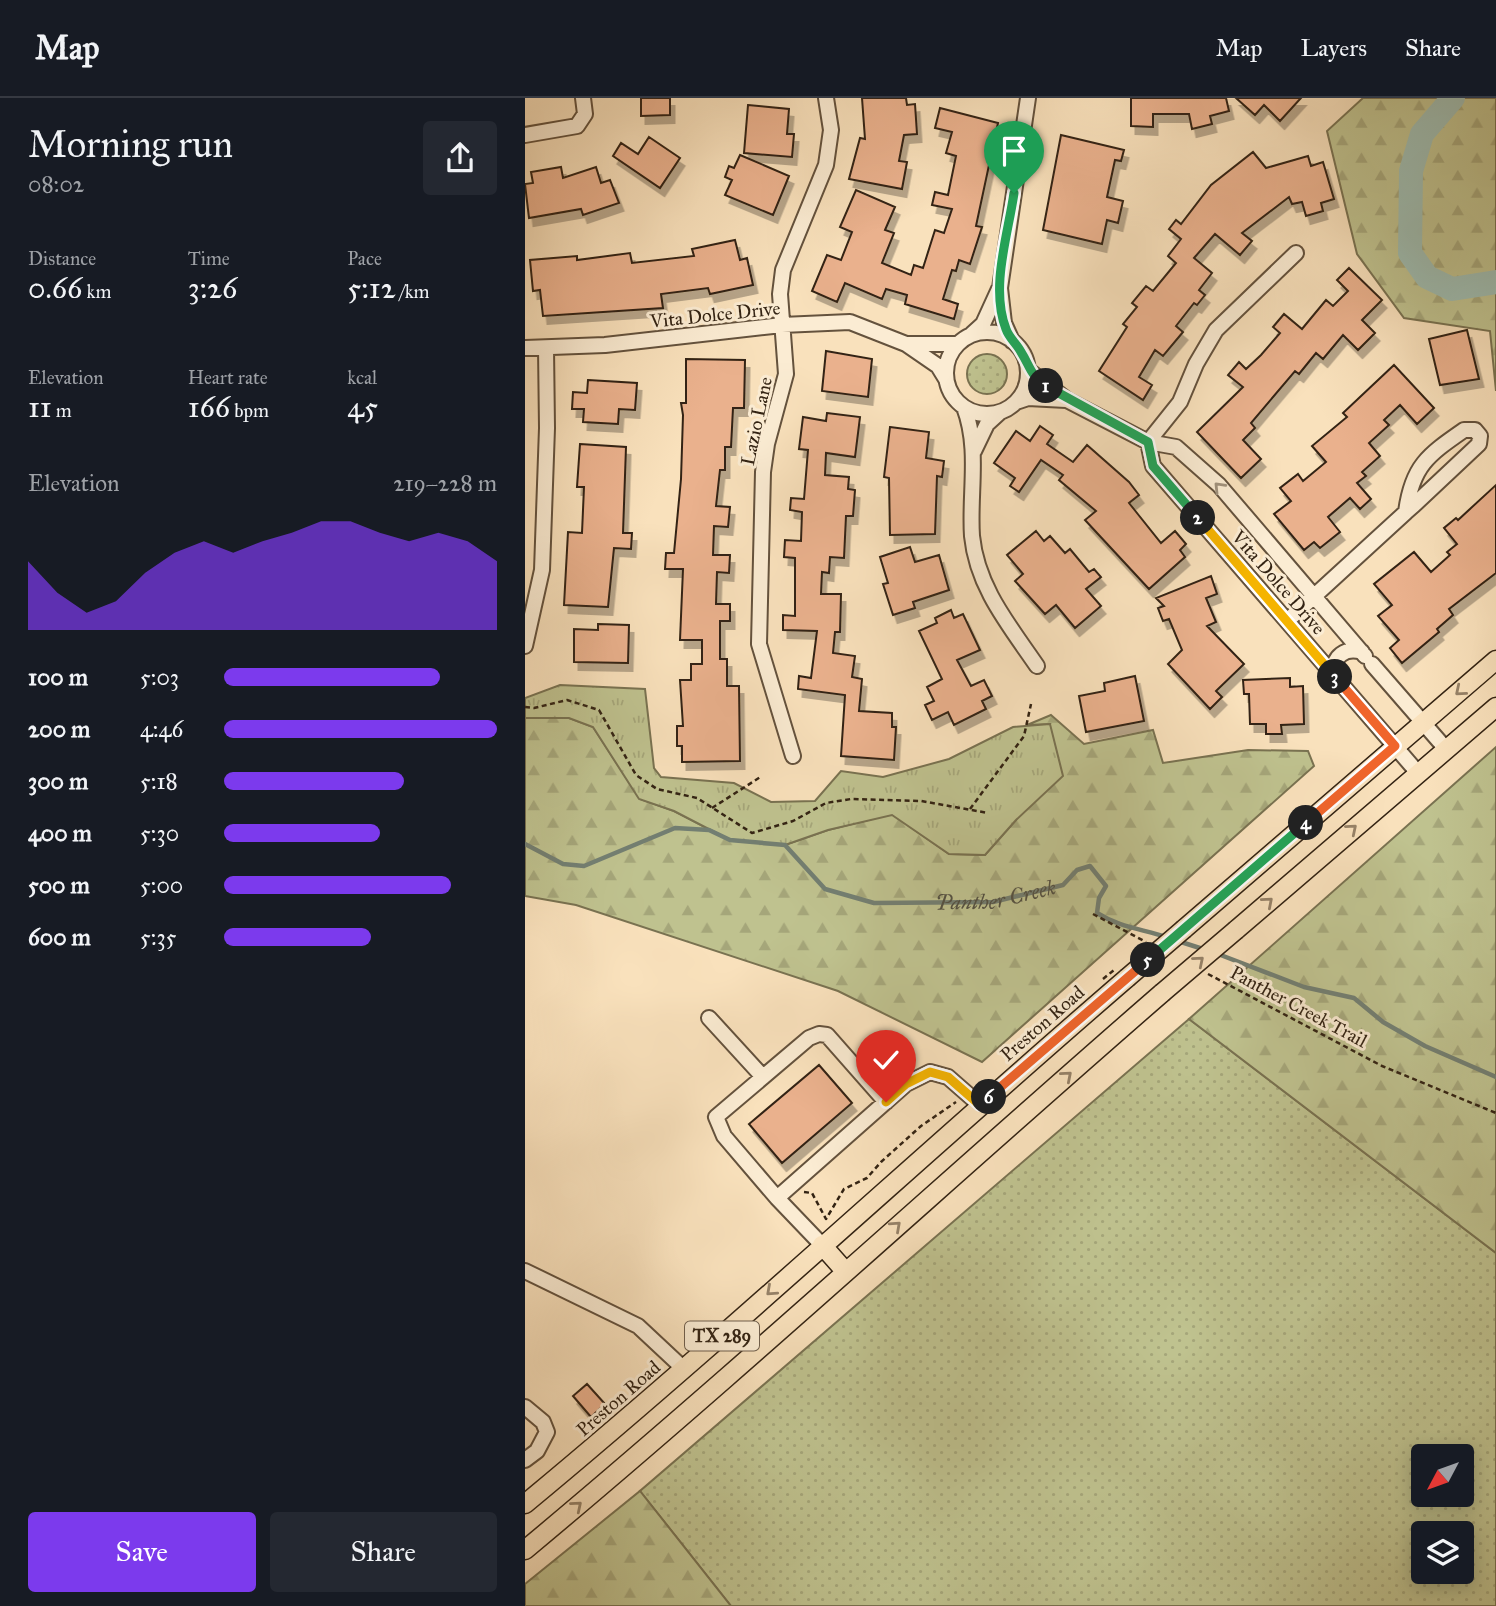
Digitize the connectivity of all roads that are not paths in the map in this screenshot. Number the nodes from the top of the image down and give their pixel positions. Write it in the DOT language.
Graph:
graph roads {
  1 [pos="583,98"];
  2 [pos="826,98"];
  3 [pos="1028,98"];
  4 [pos="525,135"];
  5 [pos="1296,253"];
  6 [pos="1000,288"];
  7 [pos="782,325"];
  8 [pos="964,340"];
  9 [pos="1013,342"];
  10 [pos="906,344"];
  11 [pos="525,348"];
  12 [pos="546,348"];
  13 [pos="1028,370"];
  14 [pos="946,379"];
  15 [pos="1067,400"];
  16 [pos="1016,402"];
  17 [pos="964,407"];
  18 [pos="999,412"];
  19 [pos="1148,442"];
  20 [pos="974,452"];
  21 [pos="1406,512"];
  22 [pos="1312,596"];
  23 [pos="1287,621"];
  24 [pos="525,646"];
  25 [pos="1366,657"];
  26 [pos="1496,660"];
  27 [pos="1037,666"];
  28 [pos="1333,674"];
  29 [pos="1496,707"];
  30 [pos="1424,722"];
  31 [pos="1395,746"];
  32 [pos="1446,749"];
  33 [pos="793,756"];
  34 [pos="1418,773"];
  35 [pos="709,1018"];
  36 [pos="763,1077"];
  37 [pos="886,1102"];
  38 [pos="980,1105"];
  39 [pos="777,1198"];
  40 [pos="822,1245"];
  41 [pos="525,1271"];
  42 [pos="845,1271"];
  43 [pos="684,1369"];
  44 [pos="525,1407"];
  45 [pos="525,1460"];
  46 [pos="525,1504"];
  47 [pos="525,1550"];
  1 -- 4 [label="street"];
  2 -- 7 [label="street, Lazio Lane"];
  3 -- 6 [label="street"];
  5 -- 19 [label="street"];
  6 -- 8 [label="street"];
  6 -- 9 [label="street"];
  7 -- 10 [label="street, Vita Dolce Drive"];
  7 -- 12 [label="street, Vita Dolce Drive"];
  7 -- 33 [label="street, Lazio Lane"];
  8 -- 9 [label="street"];
  8 -- 10 [label="street, Vita Dolce Drive"];
  8 -- 14 [label="street"];
  9 -- 13 [label="street"];
  10 -- 14 [label="street, Vita Dolce Drive"];
  11 -- 12 [label="street, Vita Dolce Drive"];
  12 -- 24 [label="street"];
  13 -- 15 [label="street, Vita Dolce Drive"];
  13 -- 16 [label="street"];
  14 -- 17 [label="street"];
  15 -- 16 [label="street, Vita Dolce Drive"];
  15 -- 19 [label="street, Vita Dolce Drive"];
  16 -- 18 [label="street"];
  17 -- 18 [label="street"];
  17 -- 20 [label="street"];
  18 -- 20 [label="street"];
  22 -- 19 [label="street, Vita Dolce Drive, one-way"];
  19 -- 23 [label="street, Vita Dolce Drive"];
  20 -- 27 [label="street"];
  21 -- 21 [label="street"];
  21 -- 22 [label="street"];
  22 -- 23 [label="street"];
  22 -- 25 [label="street, Vita Dolce Drive"];
  23 -- 28 [label="street, Vita Dolce Drive"];
  25 -- 28 [label="street"];
  25 -- 30 [label="street, Vita Dolce Drive"];
  26 -- 30 [label="main road, Preston Road / TX 289, one-way"];
  28 -- 31 [label="street, Vita Dolce Drive"];
  29 -- 32 [label="main road, TX 289"];
  30 -- 31 [label="main road, Preston Road / TX 289"];
  30 -- 32 [label="street, Vita Dolce Drive"];
  31 -- 34 [label="street, Vita Dolce Drive"];
  31 -- 38 [label="main road, Preston Road / TX 289, bridge"];
  32 -- 34 [label="main road, TX 289"];
  42 -- 34 [label="main road, TX 289, one-way, bridge"];
  35 -- 36 [label="street"];
  36 -- 37 [label="street"];
  36 -- 39 [label="street"];
  37 -- 38 [label="street"];
  37 -- 39 [label="street"];
  38 -- 40 [label="main road, Preston Road / TX 289"];
  39 -- 40 [label="street"];
  40 -- 42 [label="main road"];
  40 -- 43 [label="main road, Preston Road / TX 289, one-way"];
  41 -- 43 [label="street"];
  47 -- 42 [label="main road, TX 289, one-way"];
  43 -- 46 [label="main road, Preston Road / TX 289"];
  44 -- 45 [label="street"];
}
